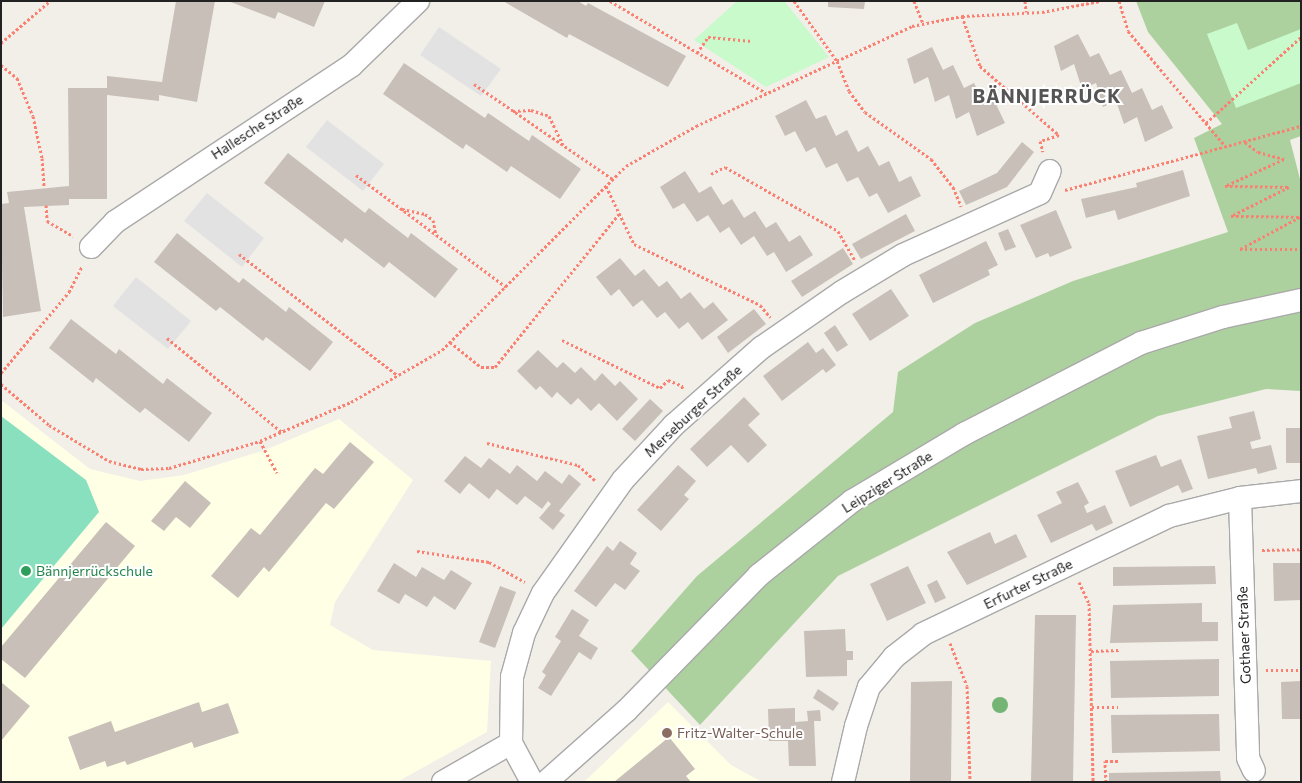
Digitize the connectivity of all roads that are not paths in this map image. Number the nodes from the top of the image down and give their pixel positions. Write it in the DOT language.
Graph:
graph roads {
  1 [pos="418,1"];
  2 [pos="1050,171"];
  3 [pos="91,247"];
  4 [pos="1301,300"];
  5 [pos="1301,491"];
  6 [pos="1240,498"];
  7 [pos="510,743"];
  8 [pos="1254,770"];
  9 [pos="443,782"];
  10 [pos="532,782"];
  11 [pos="546,782"];
  12 [pos="843,782"];
  1 -- 3 [label="street, Hallesche Straße"];
  2 -- 7 [label="street, Merseburger Straße"];
  4 -- 11 [label="street, Leipziger Straße"];
  5 -- 6 [label="street, Erfurter Straße"];
  6 -- 8 [label="street, Gothaer Straße"];
  6 -- 12 [label="street, Erfurter Straße"];
  7 -- 9 [label="street"];
  7 -- 10 [label="street"];
}
